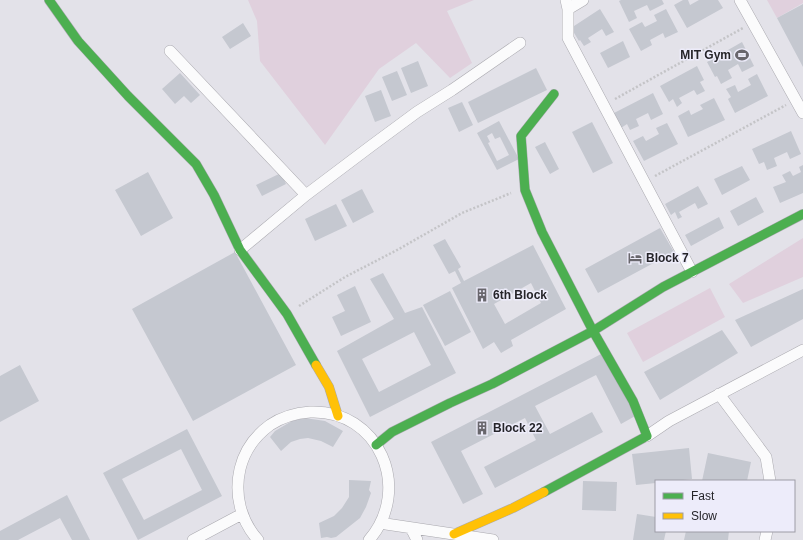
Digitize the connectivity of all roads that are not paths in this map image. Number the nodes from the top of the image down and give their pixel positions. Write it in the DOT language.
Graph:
graph roads {
  1 [pos="49,0"];
  2 [pos="583,0"];
  3 [pos="740,0"];
  4 [pos="567,4"];
  5 [pos="520,43"];
  6 [pos="170,51"];
  7 [pos="554,94"];
  8 [pos="800,106"];
  9 [pos="306,195"];
  10 [pos="803,214"];
  11 [pos="240,250"];
  12 [pos="692,272"];
  13 [pos="593,331"];
  14 [pos="803,350"];
  15 [pos="719,394"];
  16 [pos="338,416"];
  17 [pos="647,436"];
  18 [pos="376,445"];
  19 [pos="770,480"];
  20 [pos="242,514"];
  21 [pos="381,522"];
  22 [pos="411,528"];
  23 [pos="454,534"];
  24 [pos="194,540"];
  25 [pos="258,540"];
  26 [pos="369,540"];
  27 [pos="417,540"];
  28 [pos="493,540"];
  1 -- 11 [label="street"];
  2 -- 4 [label="street"];
  3 -- 8 [label="street"];
  4 -- 12 [label="street"];
  5 -- 9 [label="street"];
  6 -- 9 [label="street"];
  7 -- 13 [label="street"];
  9 -- 11 [label="street"];
  10 -- 12 [label="street"];
  11 -- 16 [label="street"];
  12 -- 13 [label="street"];
  13 -- 17 [label="street"];
  13 -- 18 [label="street"];
  14 -- 15 [label="street"];
  15 -- 17 [label="street"];
  15 -- 19 [label="street"];
  16 -- 18 [label="street"];
  16 -- 20 [label="street"];
  17 -- 23 [label="street"];
  18 -- 21 [label="street"];
  20 -- 24 [label="street"];
  20 -- 25 [label="street"];
  21 -- 22 [label="street"];
  21 -- 26 [label="street"];
  22 -- 23 [label="street"];
  22 -- 27 [label="street"];
  23 -- 28 [label="street"];
}
